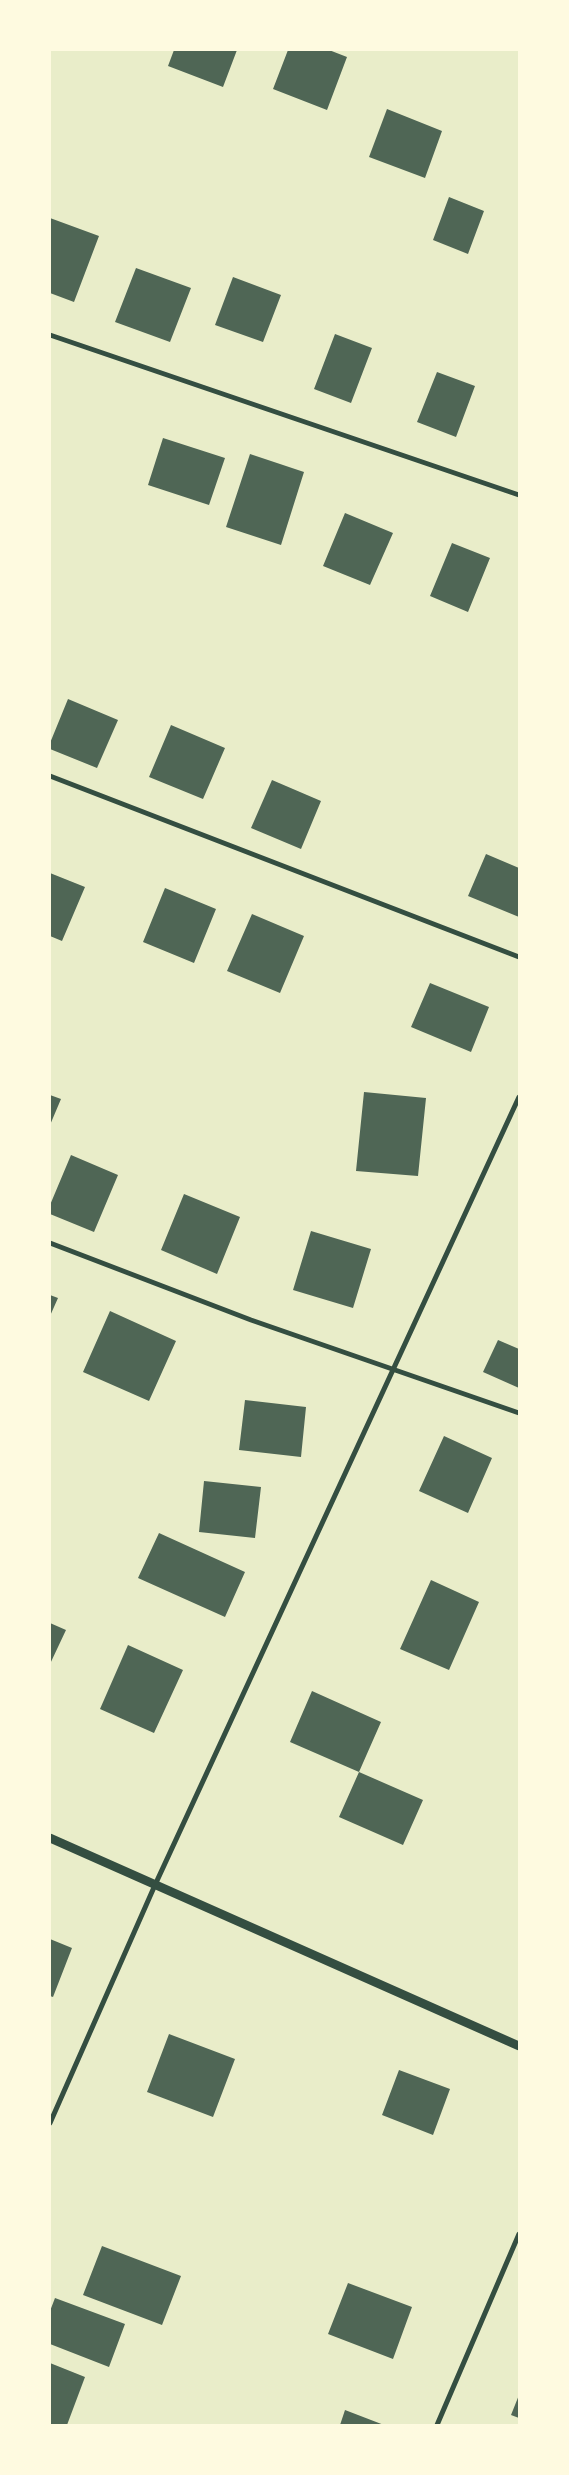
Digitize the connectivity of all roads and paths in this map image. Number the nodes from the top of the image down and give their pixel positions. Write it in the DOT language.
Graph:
graph roads {
  1 [pos="50,335"];
  2 [pos="519,494"];
  3 [pos="50,776"];
  4 [pos="519,957"];
  5 [pos="519,1097"];
  6 [pos="50,1243"];
  7 [pos="393,1369"];
  8 [pos="519,1413"];
  9 [pos="50,1838"];
  10 [pos="156,1885"];
  11 [pos="519,2046"];
  12 [pos="50,2123"];
  13 [pos="519,2234"];
  14 [pos="437,2425"];
  1 -- 2 [label="street"];
  3 -- 4 [label="street"];
  5 -- 7 [label="street"];
  6 -- 7 [label="street"];
  7 -- 8 [label="street"];
  7 -- 10 [label="street"];
  9 -- 10 [label="street"];
  10 -- 11 [label="street"];
  10 -- 12 [label="street"];
  13 -- 14 [label="street"];
}
